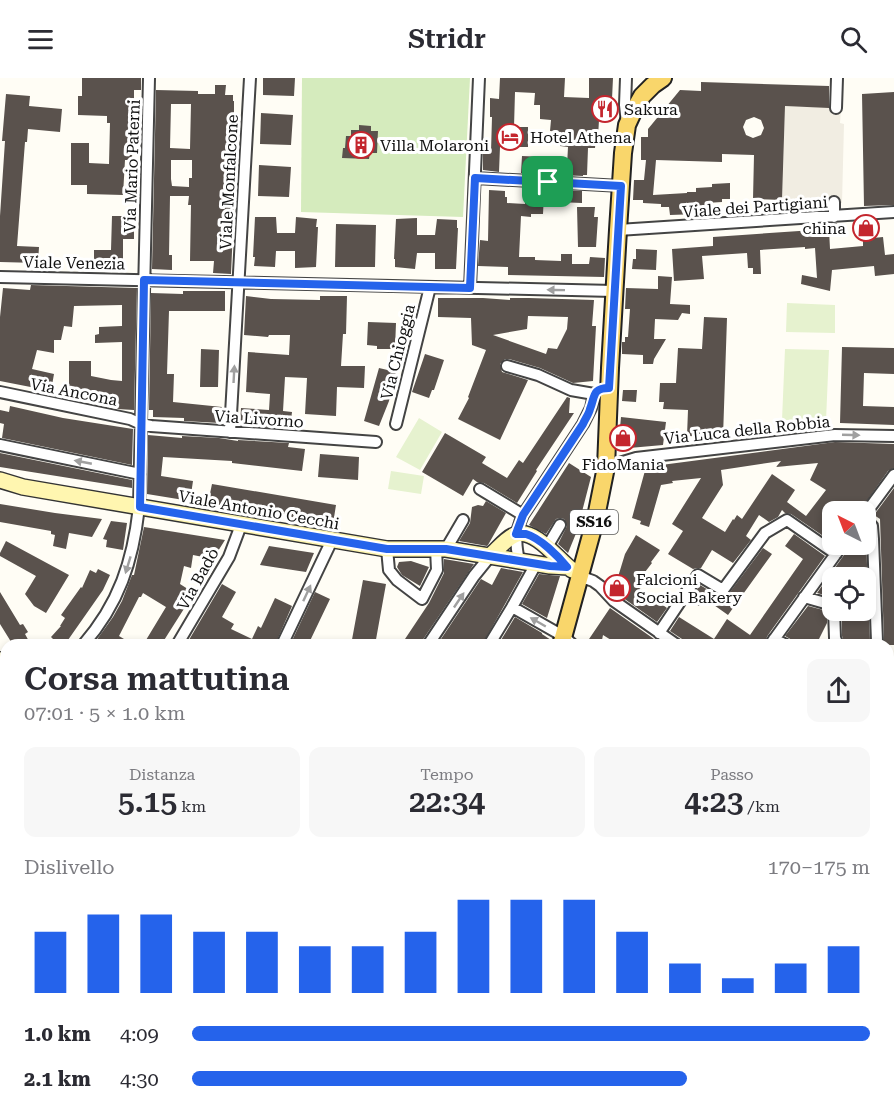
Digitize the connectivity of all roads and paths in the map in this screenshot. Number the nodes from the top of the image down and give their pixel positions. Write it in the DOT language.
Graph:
graph roads {
  1 [pos="149,78"];
  2 [pos="250,78"];
  3 [pos="479,78"];
  4 [pos="626,78"];
  5 [pos="663,78"];
  6 [pos="837,78"];
  7 [pos="836,108"];
  8 [pos="627,125"];
  9 [pos="475,178"];
  10 [pos="621,186"];
  11 [pos="834,202"];
  12 [pos="894,212"];
  13 [pos="834,217"];
  14 [pos="618,230"];
  15 [pos="0,277"];
  16 [pos="144,280"];
  17 [pos="239,282"];
  18 [pos="430,287"];
  19 [pos="470,288"];
  20 [pos="614,291"];
  21 [pos="507,366"];
  22 [pos="601,391"];
  23 [pos="0,392"];
  24 [pos="141,424"];
  25 [pos="396,424"];
  26 [pos="231,432"];
  27 [pos="894,436"];
  28 [pos="376,442"];
  29 [pos="0,445"];
  30 [pos="606,467"];
  31 [pos="140,474"];
  32 [pos="894,475"];
  33 [pos="0,480"];
  34 [pos="23,487"];
  35 [pos="480,489"];
  36 [pos="0,490"];
  37 [pos="875,501"];
  38 [pos="140,507"];
  39 [pos="523,515"];
  40 [pos="462,520"];
  41 [pos="241,525"];
  42 [pos="560,525"];
  43 [pos="516,534"];
  44 [pos="332,540"];
  45 [pos="822,544"];
  46 [pos="547,547"];
  47 [pos="387,549"];
  48 [pos="441,549"];
  49 [pos="491,555"];
  50 [pos="835,555"];
  51 [pos="873,555"];
  52 [pos="519,561"];
  53 [pos="536,564"];
  54 [pos="573,572"];
  55 [pos="804,597"];
  56 [pos="822,602"];
  57 [pos="512,607"];
  58 [pos="835,621"];
  59 [pos="659,633"];
  60 [pos="88,639"];
  61 [pos="181,639"];
  62 [pos="285,639"];
  63 [pos="432,639"];
  64 [pos="493,639"];
  65 [pos="561,639"];
  66 [pos="566,639"];
  67 [pos="668,639"];
  68 [pos="774,639"];
  69 [pos="836,639"];
  70 [pos="877,639"];
  1 -- 16 [label="street, Via Mario Paterni"];
  2 -- 17 [label="street, Viale Monfalcone"];
  3 -- 9 [label="street"];
  4 -- 8 [label="street"];
  5 -- 8 [label="main road, SS16"];
  6 -- 7 [label="street"];
  8 -- 10 [label="main road, SS16"];
  9 -- 10 [label="street"];
  9 -- 19 [label="street"];
  10 -- 14 [label="main road, SS16"];
  11 -- 13 [label="street"];
  12 -- 13 [label="street, Viale dei Partigiani"];
  13 -- 14 [label="street, Viale dei Partigiani"];
  14 -- 20 [label="main road, SS16"];
  15 -- 16 [label="street, Viale Venezia"];
  16 -- 17 [label="street, Viale Venezia"];
  16 -- 24 [label="street, Via Mario Paterni"];
  17 -- 18 [label="street, Viale Venezia"];
  26 -- 17 [label="street, Viale Monfalcone, one-way"];
  18 -- 19 [label="street, Viale Venezia"];
  18 -- 25 [label="street, Via Chioggia"];
  20 -- 19 [label="street, Viale Venezia, one-way"];
  20 -- 22 [label="main road, SS16"];
  21 -- 22 [label="street"];
  22 -- 30 [label="main road, SS16"];
  22 -- 39 [label="street"];
  23 -- 24 [label="street, Via Ancona"];
  24 -- 26 [label="street, Via Livorno"];
  24 -- 31 [label="street, Via Mario Paterni"];
  26 -- 28 [label="street, Via Livorno"];
  30 -- 27 [label="street, Via Luca della Robbia, one-way"];
  31 -- 29 [label="street, one-way"];
  30 -- 54 [label="main road, SS16"];
  31 -- 38 [label="street, Via Mario Paterni"];
  32 -- 37 [label="street"];
  33 -- 34 [label="street, Viale Antonio Cecchi"];
  34 -- 36 [label="street, Viale Antonio Cecchi"];
  34 -- 38 [label="street, Viale Antonio Cecchi"];
  35 -- 39 [label="street"];
  38 -- 41 [label="street, Viale Antonio Cecchi"];
  38 -- 60 [label="street, Via Mario Paterni, one-way"];
  39 -- 43 [label="street"];
  40 -- 48 [label="street"];
  41 -- 44 [label="street, Viale Antonio Cecchi"];
  41 -- 61 [label="street, Via Badò"];
  42 -- 46 [label="street"];
  43 -- 46 [label="street"];
  43 -- 49 [label="street"];
  43 -- 52 [label="street"];
  44 -- 47 [label="street, Viale Antonio Cecchi"];
  62 -- 44 [label="street, one-way"];
  45 -- 59 [label="street"];
  46 -- 54 [label="street"];
  47 -- 48 [label="street, Viale Antonio Cecchi"];
  47 -- 48 [label="street"];
  48 -- 49 [label="street, Viale Antonio Cecchi"];
  49 -- 52 [label="street, Viale Antonio Cecchi"];
  63 -- 49 [label="street, one-way"];
  50 -- 55 [label="street"];
  51 -- 70 [label="street"];
  52 -- 53 [label="street, Viale Antonio Cecchi"];
  53 -- 54 [label="street, Viale Antonio Cecchi"];
  53 -- 57 [label="street"];
  54 -- 59 [label="street"];
  54 -- 66 [label="main road, SS16"];
  55 -- 56 [label="street"];
  55 -- 68 [label="street"];
  57 -- 64 [label="street"];
  65 -- 57 [label="street, one-way"];
  58 -- 69 [label="street"];
  59 -- 67 [label="street"];
}
